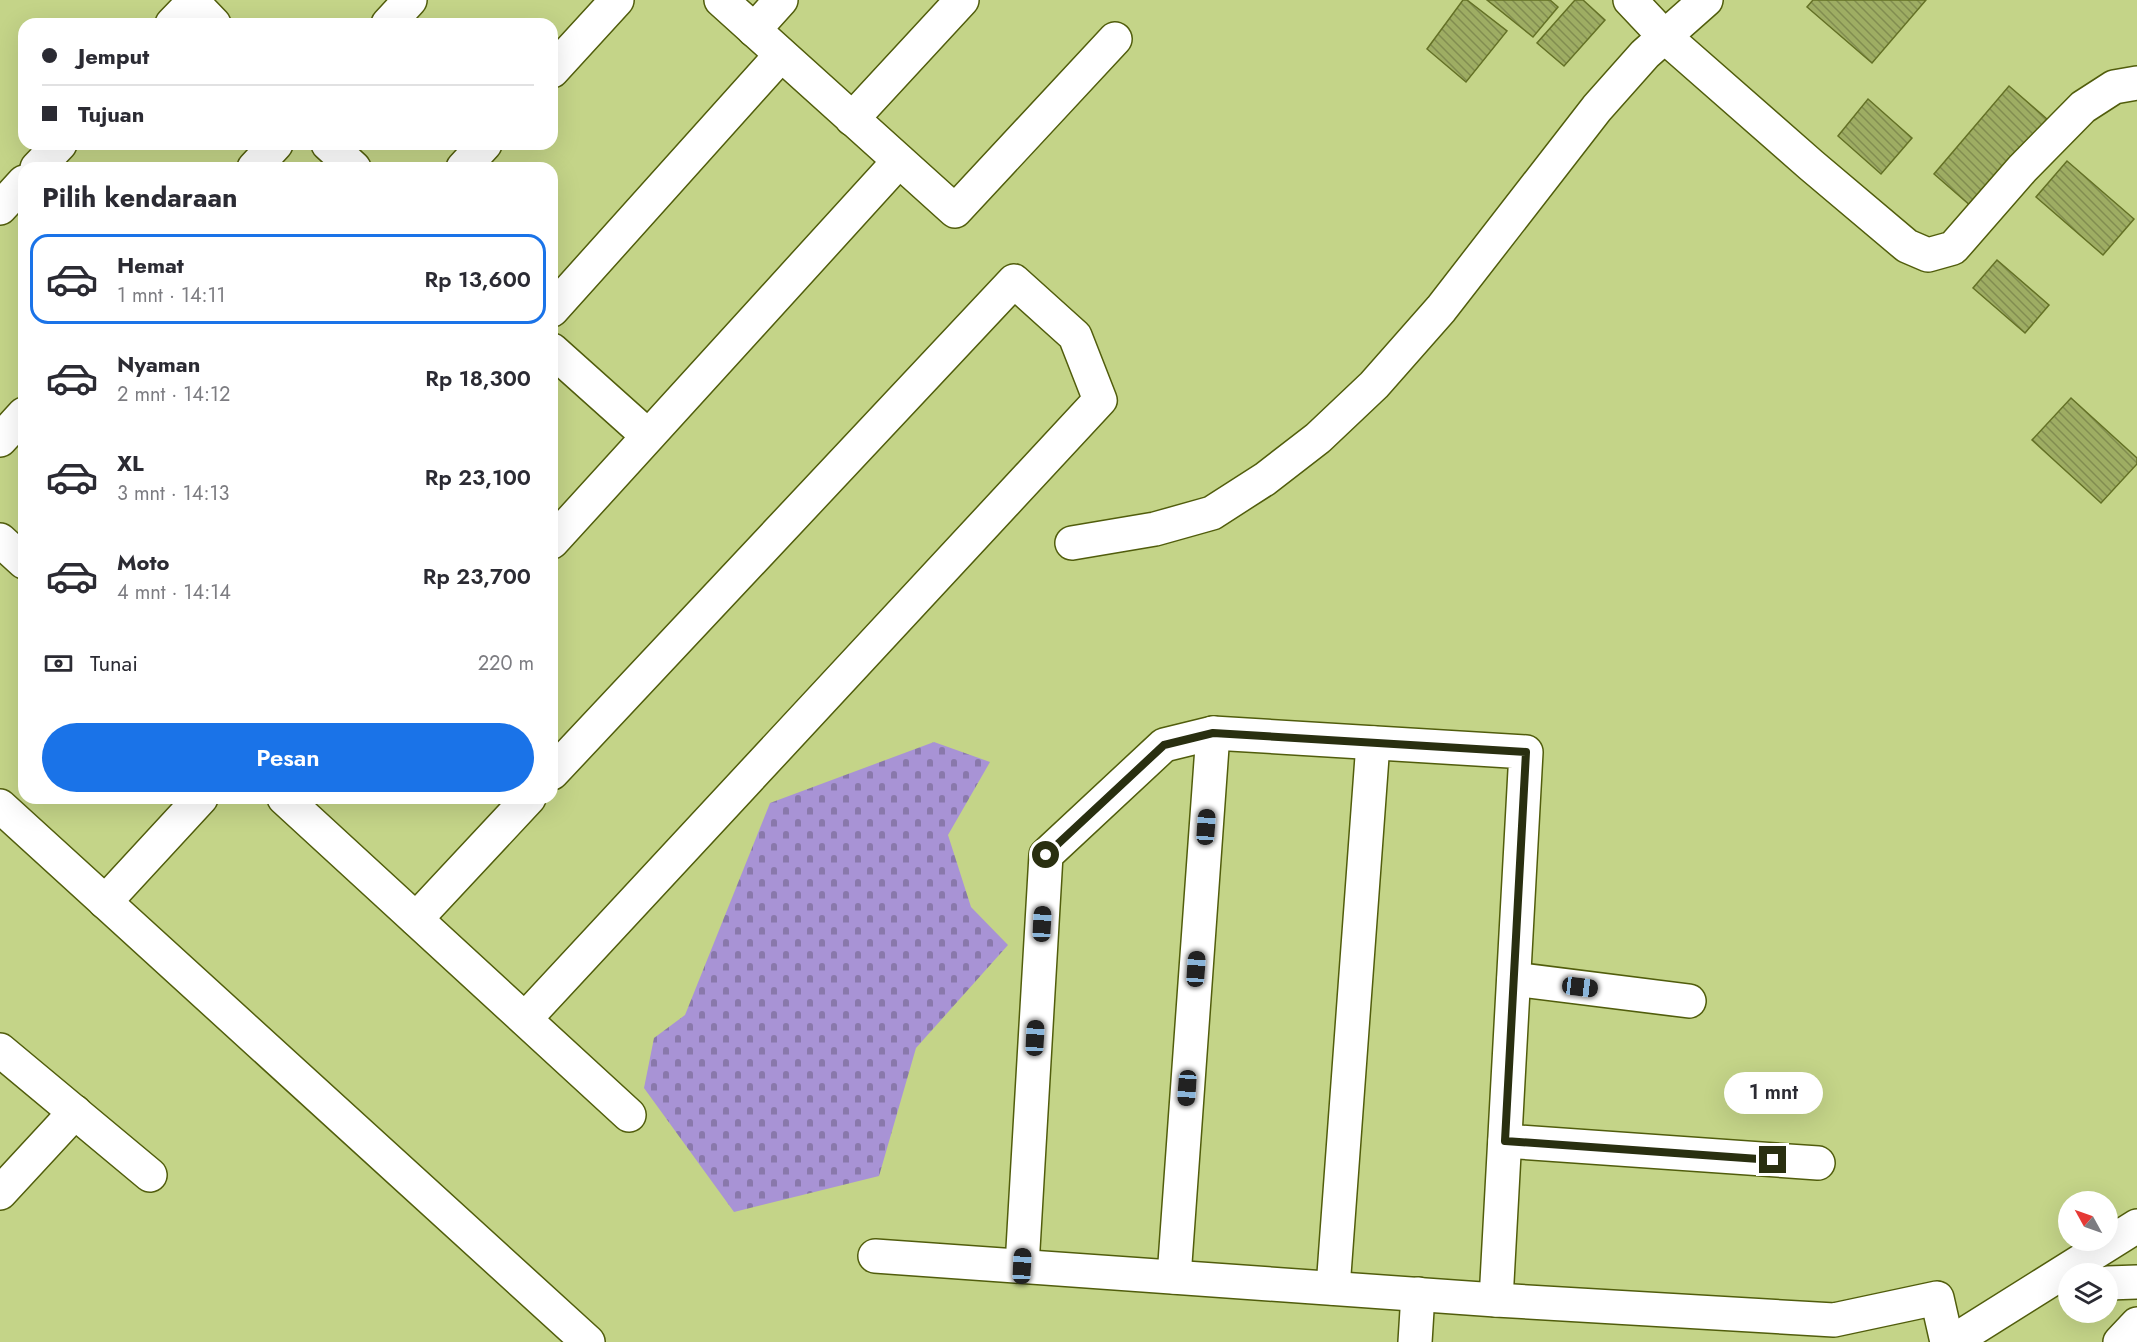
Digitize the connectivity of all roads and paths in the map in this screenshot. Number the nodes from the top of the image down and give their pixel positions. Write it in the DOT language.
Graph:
graph roads {
  1 [pos="410,0"];
  2 [pos="617,0"];
  3 [pos="721,0"];
  4 [pos="781,0"];
  5 [pos="962,0"];
  6 [pos="1630,0"];
  7 [pos="1706,0"];
  8 [pos="394,18"];
  9 [pos="754,30"];
  10 [pos="1664,36"];
  11 [pos="1115,39"];
  12 [pos="782,55"];
  13 [pos="558,64"];
  14 [pos="2137,82"];
  15 [pos="852,119"];
  16 [pos="54,150"];
  17 [pos="270,150"];
  18 [pos="334,150"];
  19 [pos="480,150"];
  20 [pos="899,161"];
  21 [pos="43,162"];
  22 [pos="260,162"];
  23 [pos="348,162"];
  24 [pos="468,162"];
  25 [pos="18,188"];
  26 [pos="0,208"];
  27 [pos="558,303"];
  28 [pos="558,355"];
  29 [pos="18,420"];
  30 [pos="648,436"];
  31 [pos="0,440"];
  32 [pos="558,535"];
  33 [pos="0,540"];
  34 [pos="1072,543"];
  35 [pos="18,556"];
  36 [pos="1213,733"];
  37 [pos="1373,743"];
  38 [pos="558,767"];
  39 [pos="195,804"];
  40 [pos="302,804"];
  41 [pos="523,804"];
  42 [pos="0,806"];
  43 [pos="105,902"];
  44 [pos="416,919"];
  45 [pos="1514,980"];
  46 [pos="1689,1001"];
  47 [pos="525,1019"];
  48 [pos="0,1050"];
  49 [pos="75,1112"];
  50 [pos="629,1115"];
  51 [pos="1505,1141"];
  52 [pos="1818,1163"];
  53 [pos="150,1174"];
  54 [pos="0,1193"];
  55 [pos="2137,1226"];
  56 [pos="875,1256"];
  57 [pos="1022,1266"];
  58 [pos="1174,1277"];
  59 [pos="2137,1282"];
  60 [pos="2118,1283"];
  61 [pos="2056,1285"];
  62 [pos="1333,1288"];
  63 [pos="1418,1294"];
  64 [pos="1496,1300"];
  65 [pos="2137,1324"];
  66 [pos="588,1342"];
  67 [pos="1414,1342"];
  68 [pos="1950,1342"];
  69 [pos="2120,1342"];
  1 -- 8 [label="street"];
  2 -- 13 [label="street"];
  3 -- 9 [label="street"];
  4 -- 9 [label="street"];
  5 -- 15 [label="street"];
  6 -- 10 [label="street"];
  7 -- 10 [label="street"];
  9 -- 12 [label="street"];
  10 -- 14 [label="street"];
  10 -- 34 [label="street"];
  11 -- 20 [label="street"];
  12 -- 15 [label="street"];
  12 -- 27 [label="street"];
  15 -- 20 [label="street"];
  16 -- 21 [label="street"];
  17 -- 22 [label="street"];
  18 -- 23 [label="street"];
  19 -- 24 [label="street"];
  20 -- 30 [label="street"];
  25 -- 26 [label="street"];
  28 -- 30 [label="street"];
  29 -- 31 [label="street"];
  30 -- 32 [label="street"];
  33 -- 35 [label="street"];
  36 -- 37 [label="street"];
  36 -- 57 [label="street"];
  36 -- 58 [label="street"];
  37 -- 45 [label="street"];
  37 -- 62 [label="street"];
  38 -- 47 [label="street"];
  39 -- 43 [label="street"];
  40 -- 44 [label="street"];
  41 -- 44 [label="street"];
  42 -- 43 [label="street"];
  43 -- 66 [label="street"];
  44 -- 47 [label="street"];
  45 -- 46 [label="street"];
  45 -- 51 [label="street"];
  47 -- 50 [label="street"];
  48 -- 49 [label="street"];
  49 -- 53 [label="street"];
  49 -- 54 [label="street"];
  51 -- 52 [label="street"];
  51 -- 64 [label="street"];
  55 -- 61 [label="street"];
  56 -- 57 [label="street"];
  57 -- 58 [label="street"];
  58 -- 62 [label="street"];
  59 -- 60 [label="street"];
  61 -- 68 [label="street"];
  62 -- 63 [label="street"];
  63 -- 64 [label="street"];
  63 -- 67 [label="street"];
  64 -- 68 [label="street"];
  65 -- 69 [label="street"];
}
